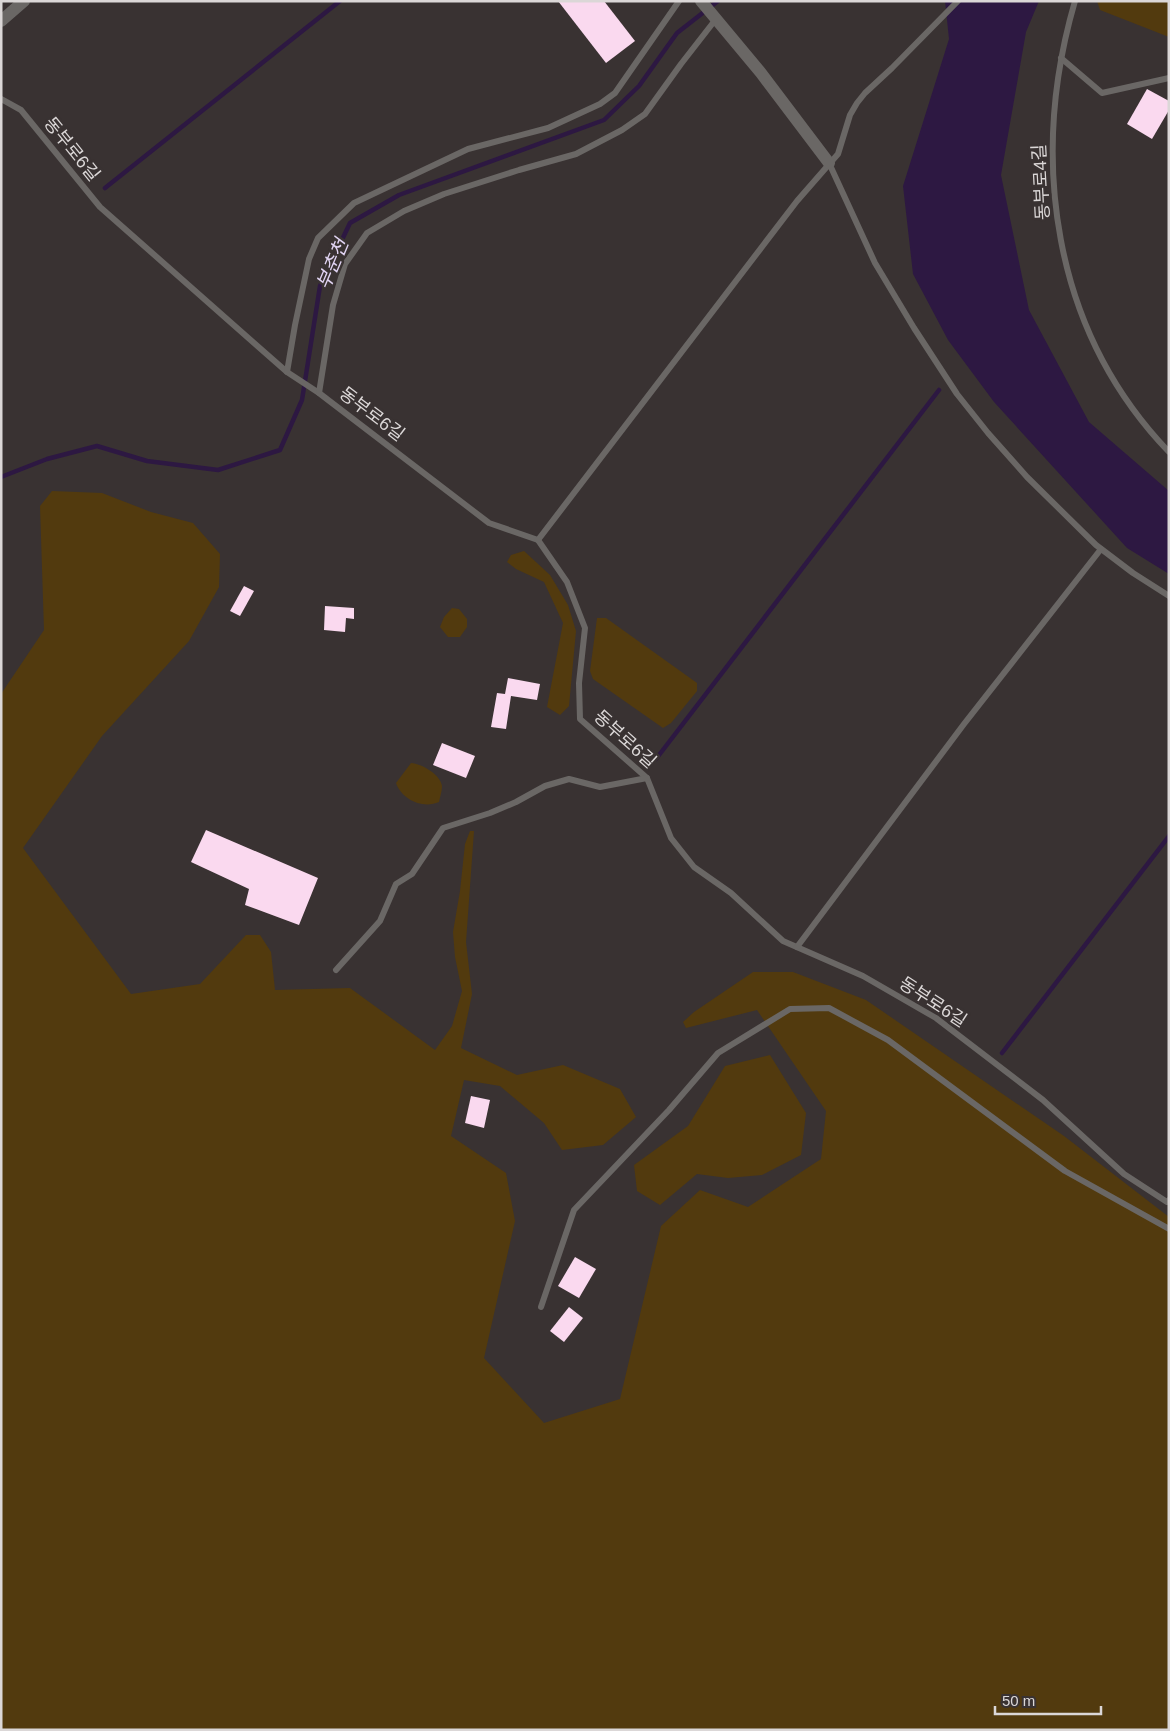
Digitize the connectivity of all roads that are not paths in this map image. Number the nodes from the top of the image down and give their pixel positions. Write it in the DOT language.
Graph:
graph roads {
  1 [pos="24,1"];
  2 [pos="679,1"];
  3 [pos="701,1"];
  4 [pos="958,1"];
  5 [pos="1075,1"];
  6 [pos="716,19"];
  7 [pos="1,22"];
  8 [pos="1061,58"];
  9 [pos="1169,78"];
  10 [pos="1,99"];
  11 [pos="829,163"];
  12 [pos="286,372"];
  13 [pos="319,393"];
  14 [pos="1169,452"];
  15 [pos="538,540"];
  16 [pos="1101,549"];
  17 [pos="1169,596"];
  18 [pos="647,778"];
  19 [pos="797,948"];
  20 [pos="336,970"];
  21 [pos="1168,1202"];
  22 [pos="1169,1229"];
  23 [pos="541,1306"];
  1 -- 7 [label="street"];
  2 -- 12 [label="lane"];
  3 -- 6 [label="street"];
  4 -- 11 [label="lane"];
  5 -- 8 [label="lane, 동부로4길"];
  6 -- 11 [label="street"];
  6 -- 13 [label="lane"];
  8 -- 9 [label="lane"];
  8 -- 14 [label="lane, 동부로4길"];
  10 -- 12 [label="lane, 동부로6길"];
  11 -- 15 [label="lane"];
  11 -- 16 [label="lane"];
  12 -- 13 [label="lane, 동부로6길"];
  13 -- 15 [label="lane, 동부로6길"];
  15 -- 18 [label="lane, 동부로6길"];
  16 -- 17 [label="lane"];
  16 -- 19 [label="lane"];
  18 -- 19 [label="lane, 동부로6길"];
  18 -- 20 [label="lane"];
  19 -- 21 [label="lane, 동부로6길"];
  22 -- 23 [label="lane"];
}
